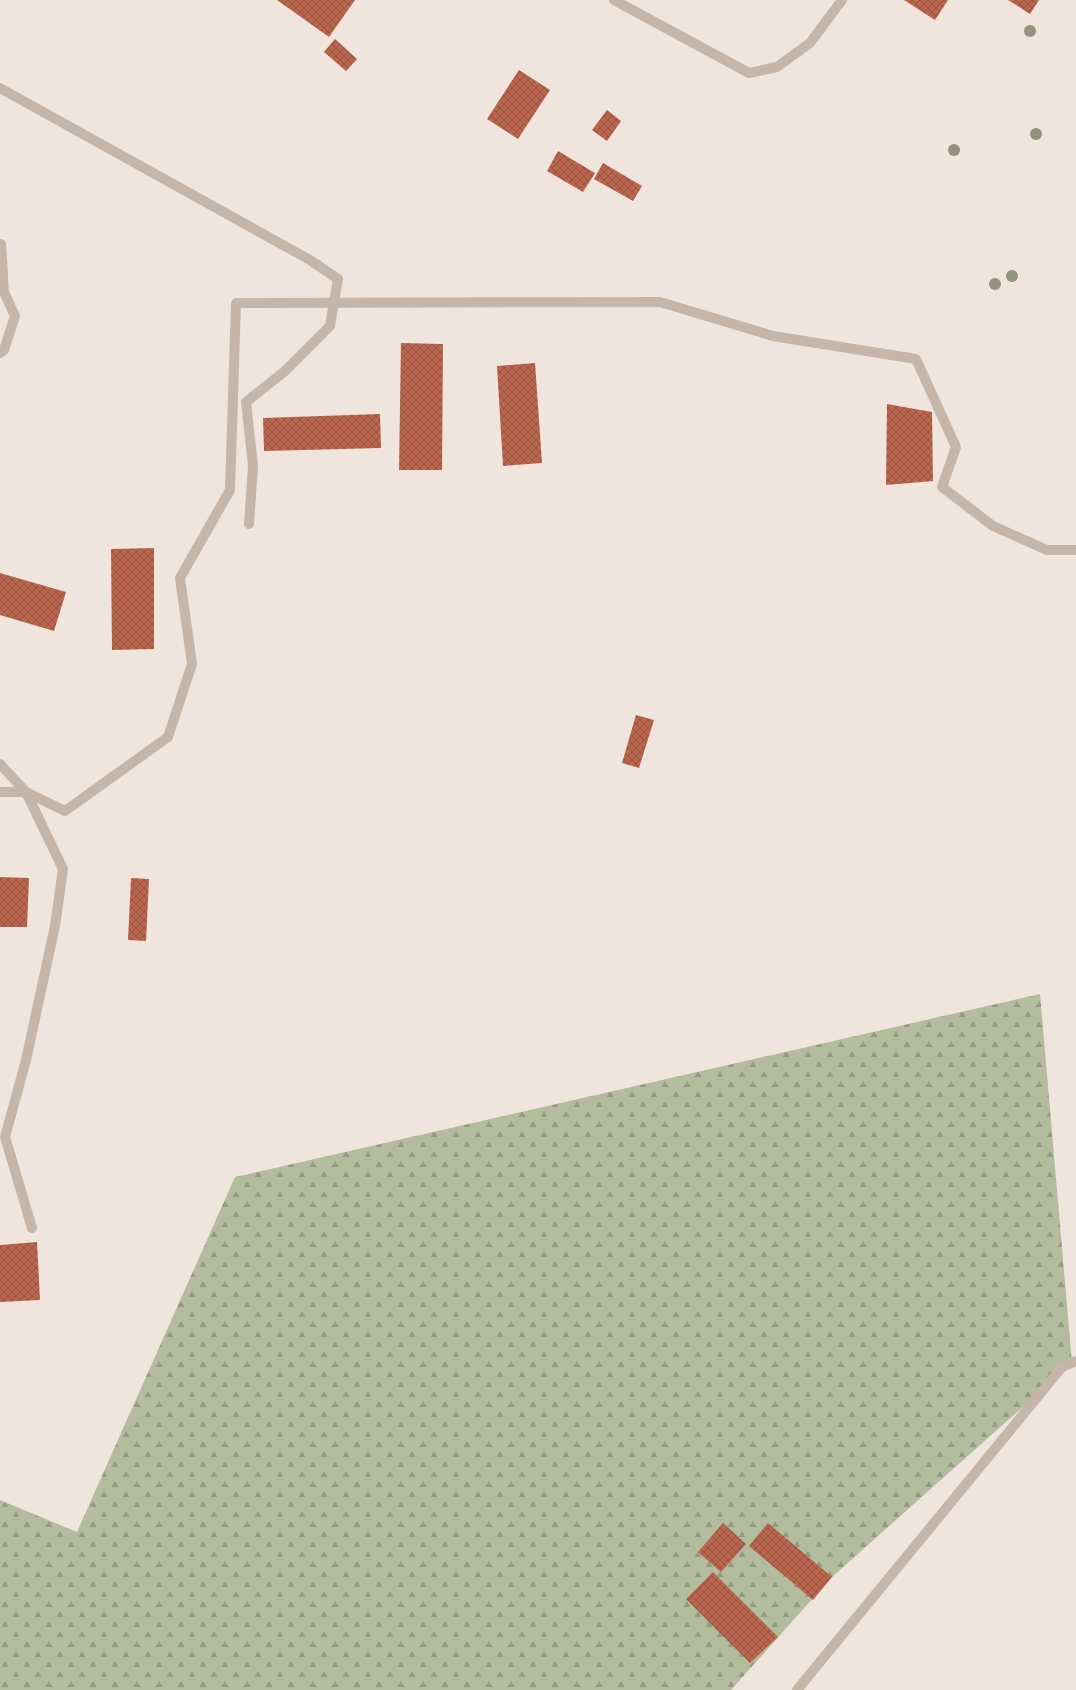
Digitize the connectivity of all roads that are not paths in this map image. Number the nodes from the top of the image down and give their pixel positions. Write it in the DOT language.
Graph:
graph roads {
  1 [pos="614,0"];
  2 [pos="842,0"];
  3 [pos="0,88"];
  4 [pos="1,244"];
  5 [pos="2,292"];
  6 [pos="334,303"];
  7 [pos="0,353"];
  8 [pos="249,524"];
  9 [pos="1076,550"];
  10 [pos="0,764"];
  11 [pos="0,792"];
  12 [pos="26,792"];
  13 [pos="32,1228"];
  14 [pos="1075,1359"];
  15 [pos="797,1690"];
  1 -- 2 [label="street"];
  3 -- 6 [label="street"];
  4 -- 5 [label="street"];
  5 -- 7 [label="street"];
  6 -- 8 [label="street"];
  6 -- 9 [label="street"];
  6 -- 12 [label="street"];
  10 -- 12 [label="street"];
  11 -- 12 [label="street"];
  12 -- 13 [label="street"];
  14 -- 15 [label="street"];
}
